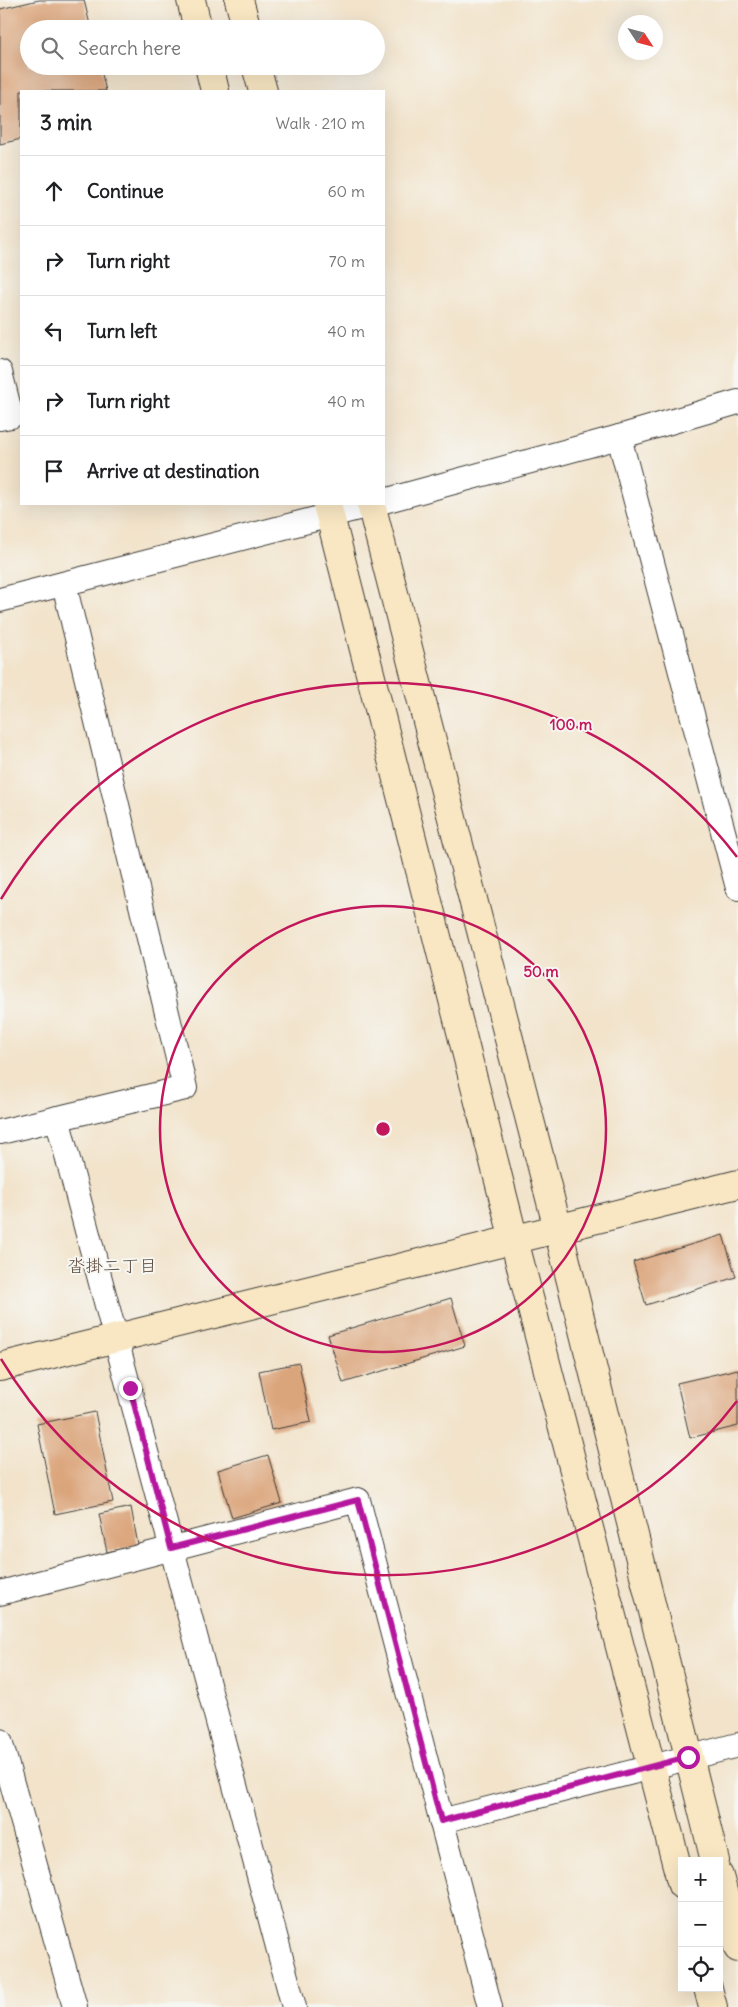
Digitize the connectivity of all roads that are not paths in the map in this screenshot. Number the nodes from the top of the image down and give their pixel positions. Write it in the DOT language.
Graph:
graph roads {
  1 [pos="190,0"];
  2 [pos="239,0"];
  3 [pos="196,20"];
  4 [pos="245,20"];
  5 [pos="211,75"];
  6 [pos="259,75"];
  7 [pos="215,90"];
  8 [pos="263,90"];
  9 [pos="0,372"];
  10 [pos="738,402"];
  11 [pos="0,418"];
  12 [pos="619,437"];
  13 [pos="385,501"];
  14 [pos="363,505"];
  15 [pos="372,505"];
  16 [pos="329,509"];
  17 [pos="64,584"];
  18 [pos="0,600"];
  19 [pos="738,888"];
  20 [pos="57,1118"];
  21 [pos="0,1132"];
  22 [pos="738,1184"];
  23 [pos="558,1229"];
  24 [pos="514,1240"];
  25 [pos="117,1338"];
  26 [pos="0,1367"];
  27 [pos="171,1548"];
  28 [pos="0,1593"];
  29 [pos="0,1741"];
  30 [pos="738,1745"];
  31 [pos="688,1757"];
  32 [pos="652,1767"];
  33 [pos="441,1821"];
  34 [pos="714,1857"];
  35 [pos="678,1869"];
  36 [pos="723,1891"];
  37 [pos="738,1948"];
  38 [pos="709,1992"];
  39 [pos="75,2007"];
  40 [pos="294,2007"];
  41 [pos="490,2007"];
  42 [pos="713,2007"];
  1 -- 3 [label="street"];
  2 -- 4 [label="street"];
  5 -- 7 [label="street"];
  6 -- 8 [label="street"];
  9 -- 11 [label="street"];
  10 -- 12 [label="street"];
  12 -- 13 [label="street"];
  12 -- 19 [label="street"];
  14 -- 16 [label="street"];
  15 -- 23 [label="street"];
  16 -- 17 [label="street"];
  16 -- 24 [label="street"];
  17 -- 18 [label="street"];
  17 -- 20 [label="street"];
  20 -- 21 [label="street"];
  20 -- 25 [label="street"];
  22 -- 23 [label="street"];
  23 -- 24 [label="street"];
  23 -- 31 [label="street"];
  24 -- 25 [label="street"];
  24 -- 32 [label="street"];
  25 -- 26 [label="street"];
  25 -- 27 [label="street"];
  27 -- 28 [label="street"];
  27 -- 33 [label="street"];
  27 -- 40 [label="street"];
  29 -- 39 [label="street"];
  30 -- 31 [label="street"];
  31 -- 32 [label="street"];
  31 -- 34 [label="street"];
  32 -- 33 [label="street"];
  32 -- 35 [label="street"];
  33 -- 41 [label="street"];
  36 -- 37 [label="street"];
  38 -- 42 [label="street"];
}
